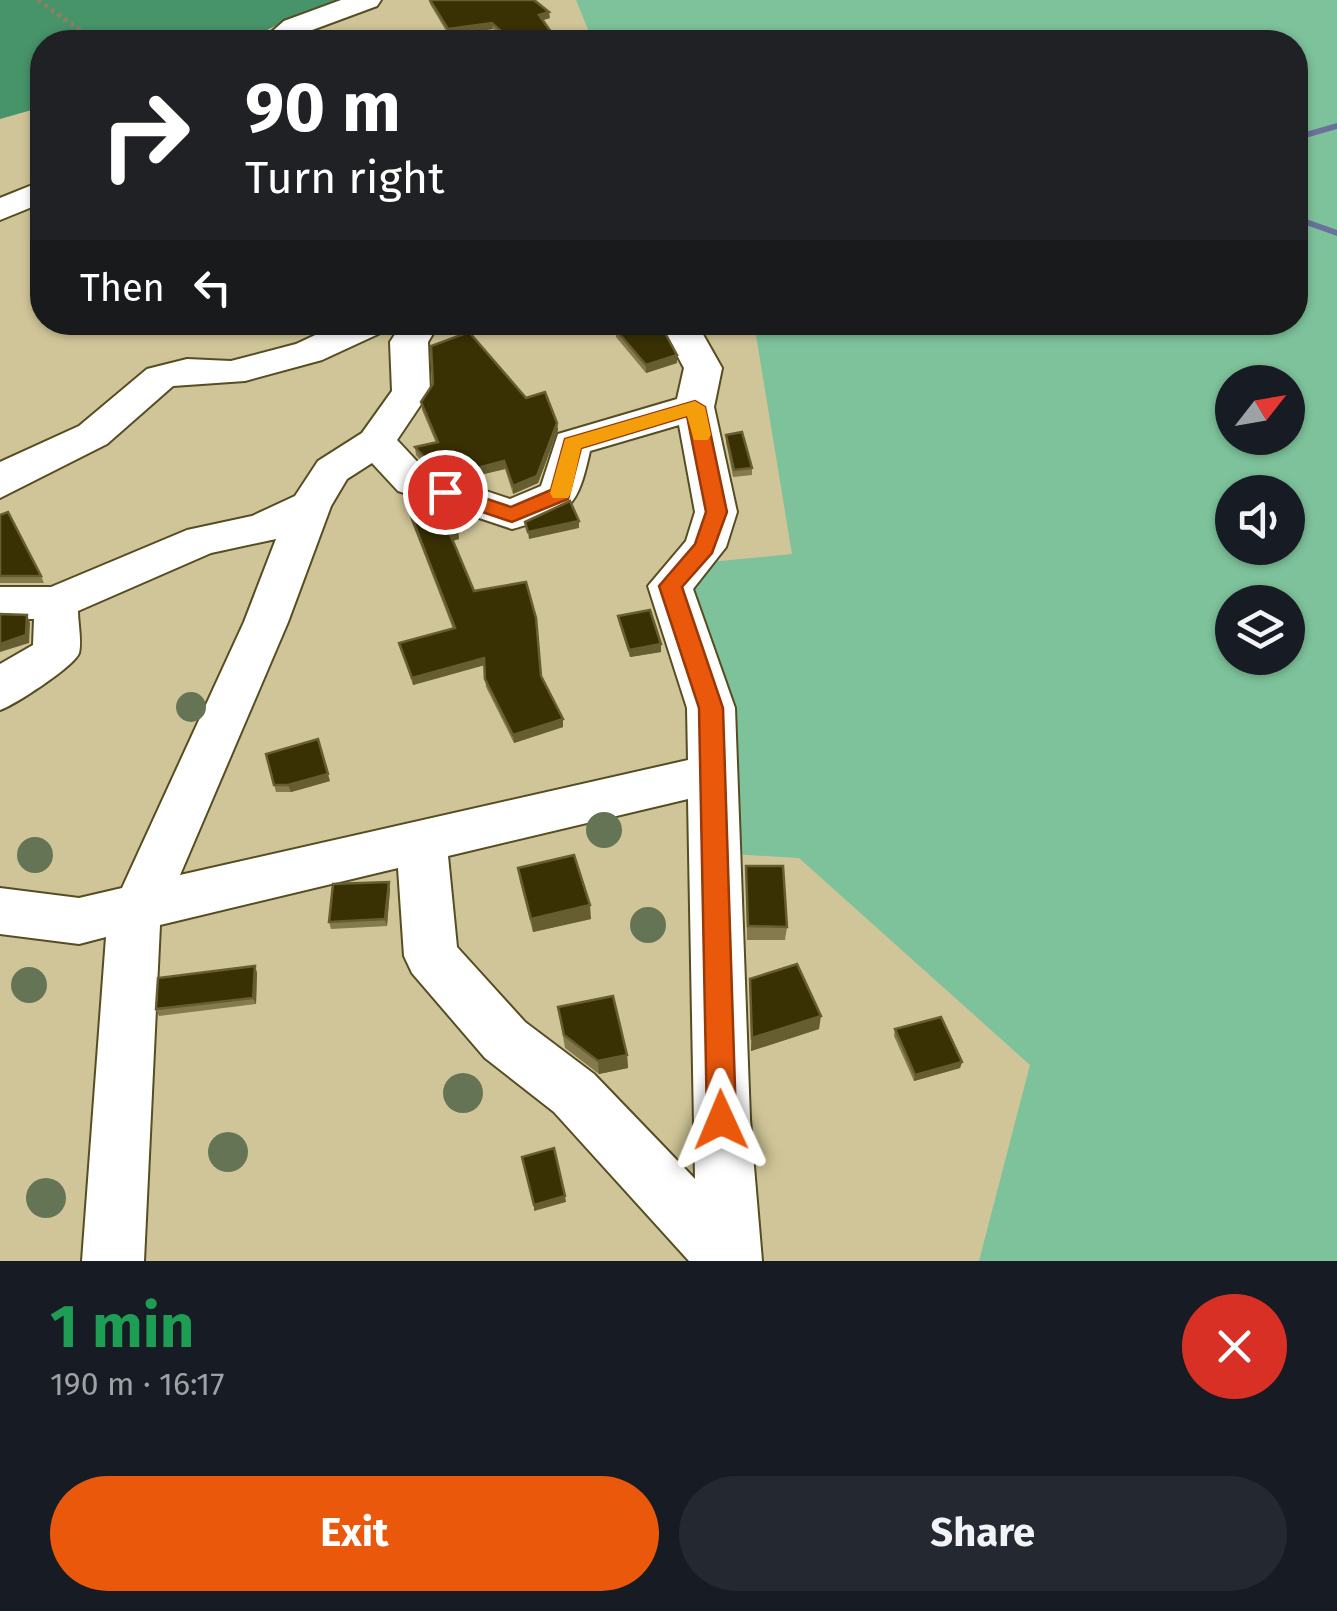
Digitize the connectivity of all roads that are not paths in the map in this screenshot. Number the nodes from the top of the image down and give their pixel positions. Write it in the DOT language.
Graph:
graph roads {
  1 [pos="368,0"];
  2 [pos="290,30"];
  3 [pos="30,196"];
  4 [pos="0,210"];
  5 [pos="346,335"];
  6 [pos="414,335"];
  7 [pos="684,335"];
  8 [pos="695,407"];
  9 [pos="376,442"];
  10 [pos="0,484"];
  11 [pos="310,506"];
  12 [pos="0,603"];
  13 [pos="56,603"];
  14 [pos="0,692"];
  15 [pos="713,774"];
  16 [pos="421,841"];
  17 [pos="137,908"];
  18 [pos="0,910"];
  19 [pos="731,1260"];
  20 [pos="113,1261"];
  1 -- 2 [label="street"];
  3 -- 4 [label="street"];
  5 -- 10 [label="street"];
  6 -- 9 [label="street"];
  7 -- 8 [label="street"];
  8 -- 9 [label="street"];
  8 -- 15 [label="street"];
  9 -- 11 [label="street"];
  11 -- 13 [label="street"];
  11 -- 17 [label="street"];
  12 -- 13 [label="street"];
  13 -- 14 [label="street"];
  15 -- 16 [label="street"];
  15 -- 19 [label="street"];
  16 -- 17 [label="street"];
  16 -- 19 [label="street"];
  17 -- 18 [label="street"];
  17 -- 20 [label="street"];
}
